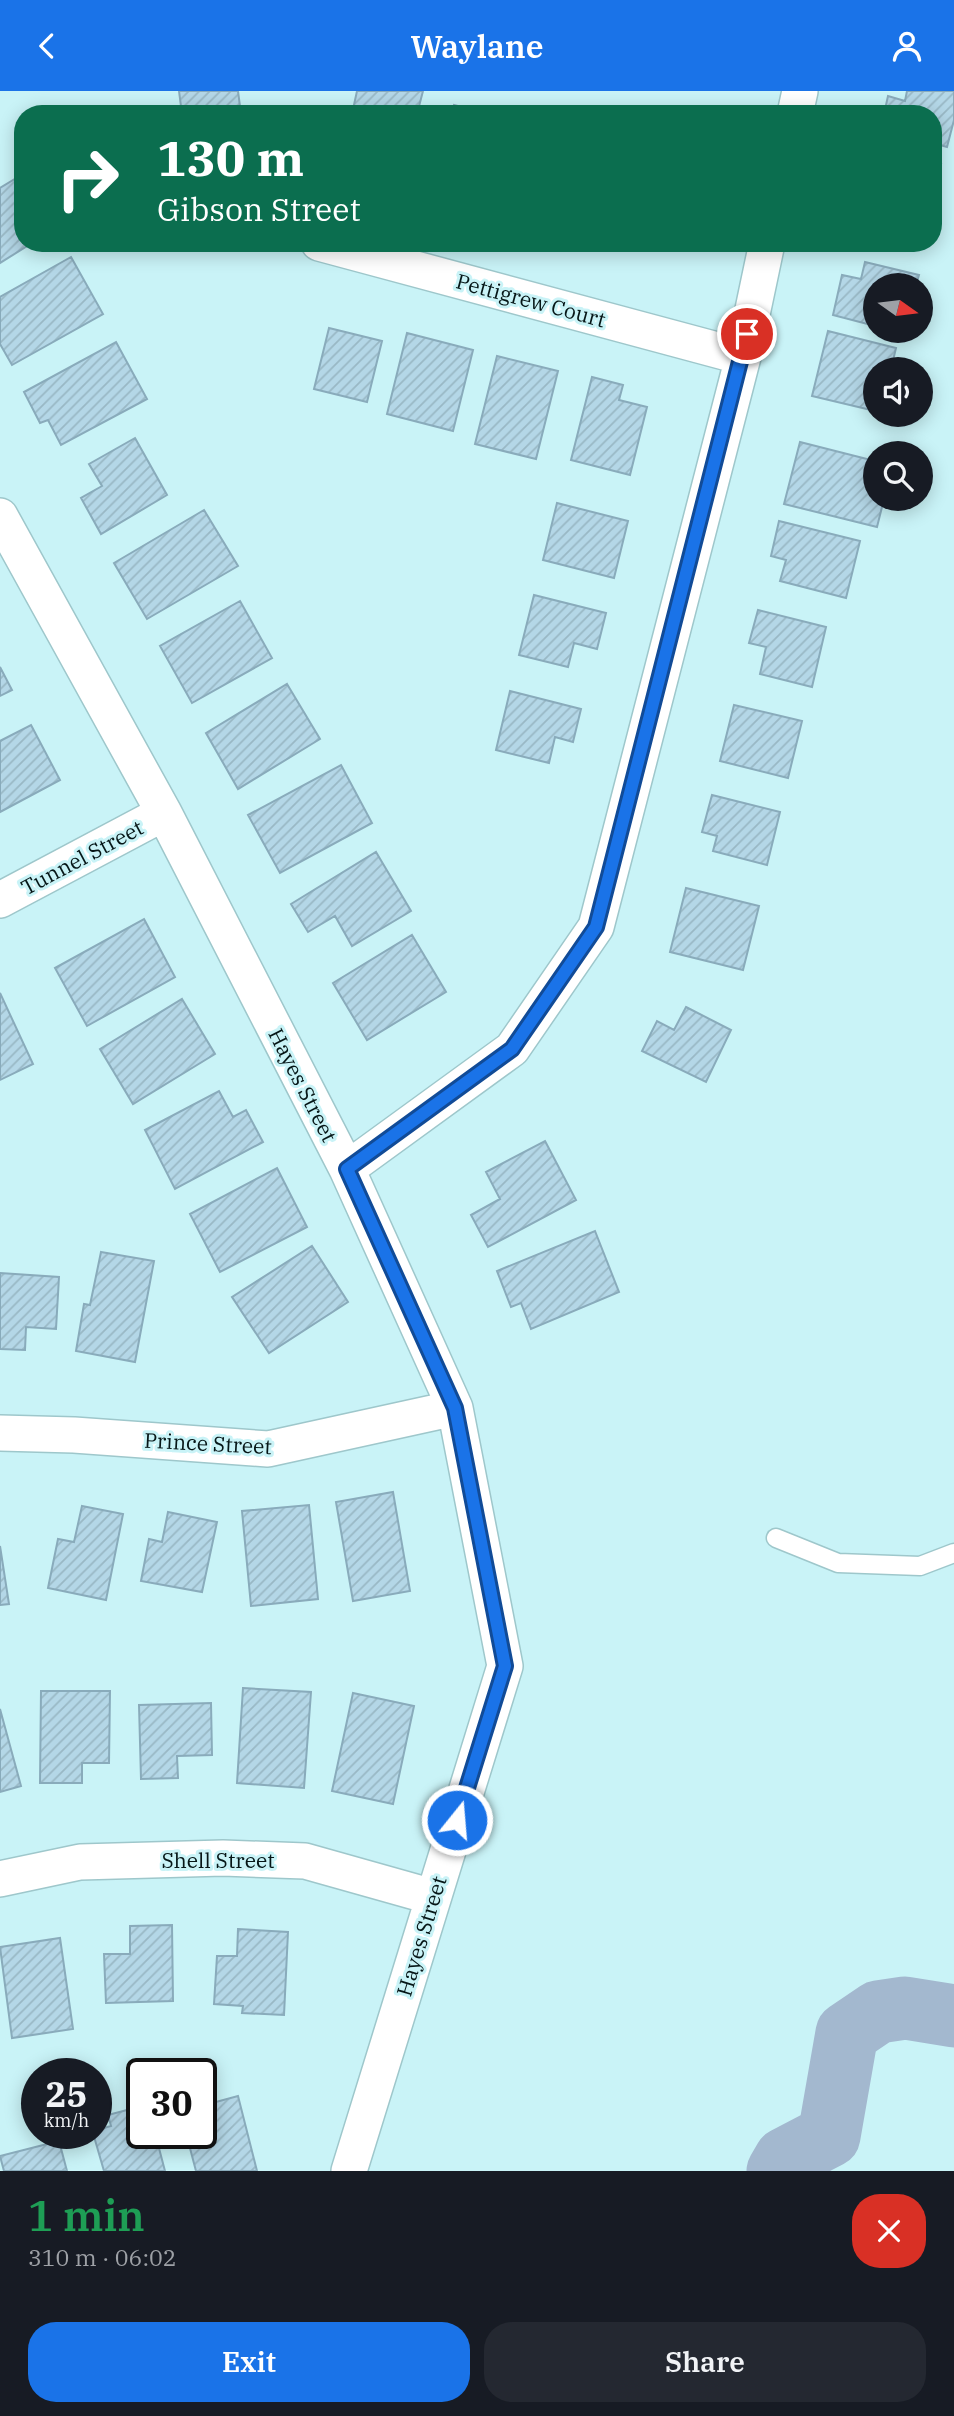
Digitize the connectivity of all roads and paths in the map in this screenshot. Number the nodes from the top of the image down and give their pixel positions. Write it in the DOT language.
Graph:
graph roads {
  1 [pos="352,252"];
  2 [pos="765,252"];
  3 [pos="743,357"];
  4 [pos="0,516"];
  5 [pos="164,813"];
  6 [pos="0,900"];
  7 [pos="347,1169"];
  8 [pos="455,1408"];
  9 [pos="0,1433"];
  10 [pos="776,1538"];
  11 [pos="954,1553"];
  12 [pos="0,1879"];
  13 [pos="433,1898"];
  14 [pos="349,2171"];
  1 -- 3 [label="street, Pettigrew Court"];
  2 -- 3 [label="street"];
  3 -- 7 [label="street"];
  4 -- 5 [label="street, Hayes Street"];
  5 -- 6 [label="street, Tunnel Street"];
  5 -- 7 [label="street, Hayes Street"];
  7 -- 8 [label="street, Hayes Street"];
  8 -- 9 [label="street, Prince Street"];
  8 -- 13 [label="street, Hayes Street"];
  10 -- 11 [label="lane"];
  12 -- 13 [label="street, Shell Street"];
  13 -- 14 [label="street, Hayes Street"];
}
